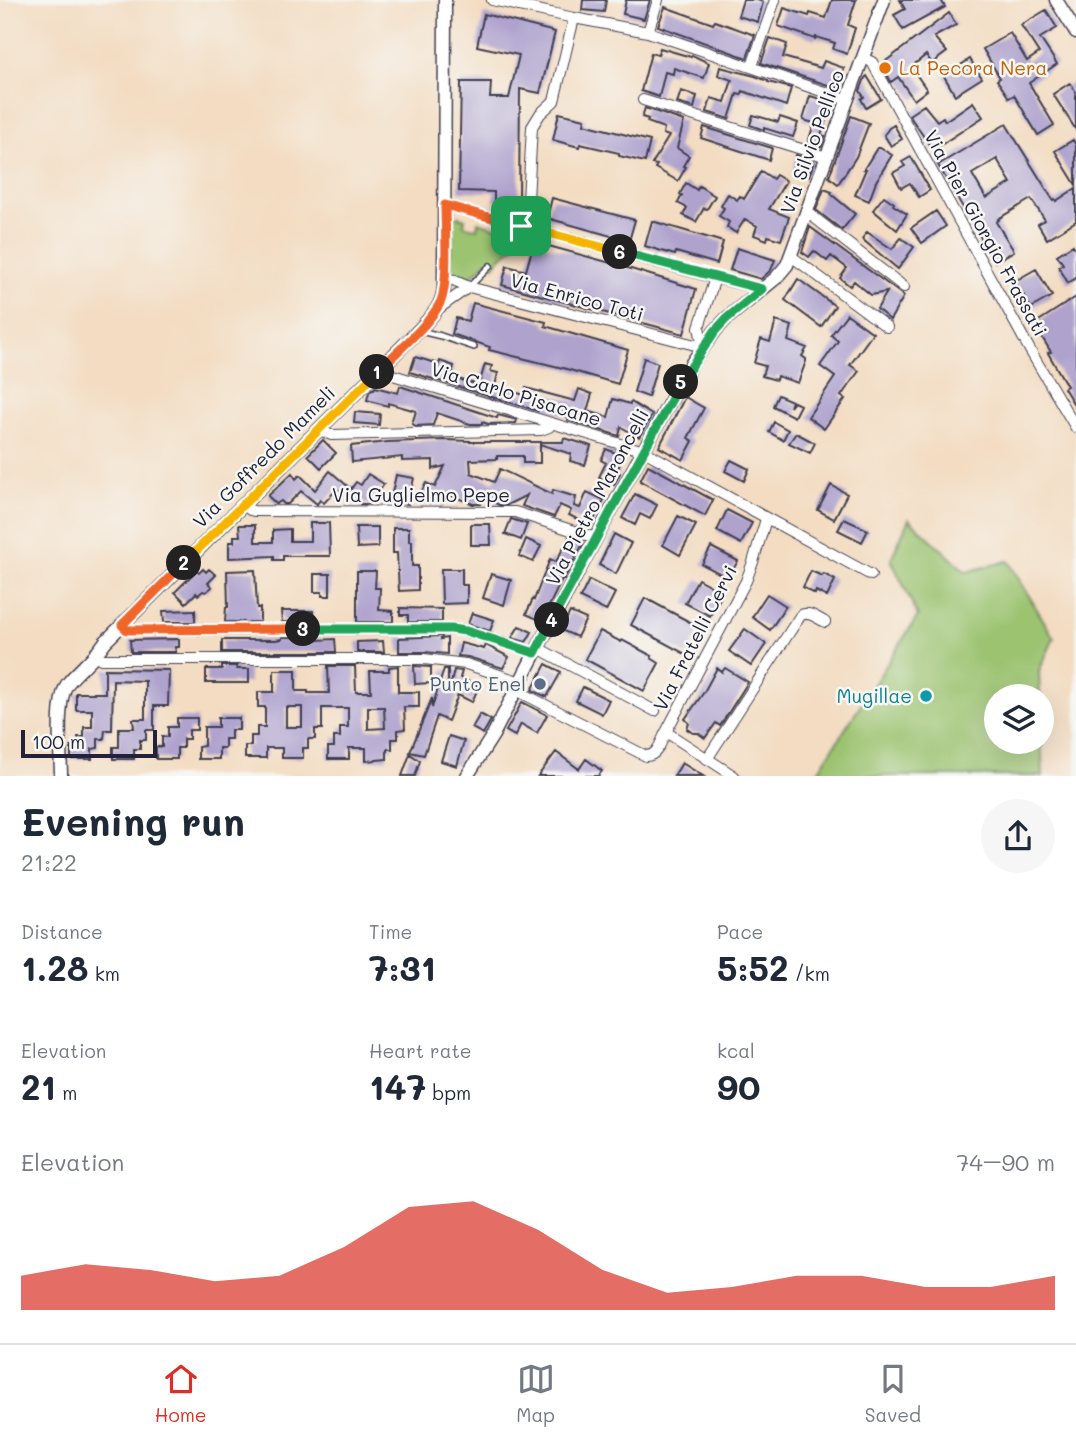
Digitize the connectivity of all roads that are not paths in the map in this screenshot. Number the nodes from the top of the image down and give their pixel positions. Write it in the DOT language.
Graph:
graph roads {
  1 [pos="445,0"];
  2 [pos="492,0"];
  3 [pos="658,0"];
  4 [pos="775,0"];
  5 [pos="884,0"];
  6 [pos="1056,0"];
  7 [pos="574,18"];
  8 [pos="648,32"];
  9 [pos="1076,32"];
  10 [pos="863,58"];
  11 [pos="752,66"];
  12 [pos="643,100"];
  13 [pos="848,100"];
  14 [pos="827,157"];
  15 [pos="445,205"];
  16 [pos="807,212"];
  17 [pos="521,226"];
  18 [pos="791,256"];
  19 [pos="490,266"];
  20 [pos="444,276"];
  21 [pos="715,278"];
  22 [pos="469,286"];
  23 [pos="904,287"];
  24 [pos="762,289"];
  25 [pos="435,311"];
  26 [pos="887,327"];
  27 [pos="418,331"];
  28 [pos="474,346"];
  29 [pos="703,347"];
  30 [pos="380,369"];
  31 [pos="552,423"];
  32 [pos="320,428"];
  33 [pos="1076,428"];
  34 [pos="644,451"];
  35 [pos="244,504"];
  36 [pos="766,519"];
  37 [pos="596,538"];
  38 [pos="871,575"];
  39 [pos="825,622"];
  40 [pos="122,625"];
  41 [pos="536,650"];
  42 [pos="96,655"];
  43 [pos="518,686"];
  44 [pos="655,711"];
  45 [pos="666,732"];
  46 [pos="707,759"];
  47 [pos="719,772"];
  48 [pos="61,776"];
  49 [pos="467,776"];
  50 [pos="734,776"];
  1 -- 15 [label="street, Via Goffredo Mameli"];
  2 -- 7 [label="street"];
  3 -- 8 [label="street"];
  4 -- 11 [label="street"];
  5 -- 10 [label="street, Via Silvio Pellico"];
  6 -- 9 [label="street"];
  7 -- 8 [label="street"];
  7 -- 17 [label="street"];
  8 -- 11 [label="street"];
  10 -- 13 [label="street, Via Silvio Pellico"];
  10 -- 33 [label="street, Via Pier Giorgio Frassati"];
  11 -- 13 [label="street"];
  12 -- 14 [label="street"];
  13 -- 14 [label="street, Via Silvio Pellico"];
  14 -- 16 [label="street, Via Silvio Pellico"];
  15 -- 17 [label="street"];
  15 -- 20 [label="street, Via Goffredo Mameli"];
  16 -- 18 [label="street, Via Silvio Pellico"];
  16 -- 23 [label="street"];
  17 -- 21 [label="street"];
  18 -- 24 [label="street, Via Silvio Pellico"];
  18 -- 26 [label="street"];
  19 -- 22 [label="lane"];
  20 -- 22 [label="street, Via Enrico Toti"];
  20 -- 25 [label="street, Via Goffredo Mameli"];
  21 -- 24 [label="street"];
  21 -- 29 [label="street"];
  22 -- 25 [label="street, Via Goffredo Mameli"];
  22 -- 29 [label="street, Via Enrico Toti"];
  24 -- 29 [label="street, Via Pietro Maroncelli"];
  25 -- 27 [label="street, Via Goffredo Mameli"];
  27 -- 28 [label="lane"];
  27 -- 30 [label="street, Via Goffredo Mameli"];
  29 -- 34 [label="street, Via Pietro Maroncelli"];
  30 -- 31 [label="street, Via Carlo Pisacane"];
  30 -- 32 [label="street, Via Goffredo Mameli"];
  31 -- 32 [label="street"];
  31 -- 34 [label="street, Via Carlo Pisacane"];
  32 -- 35 [label="street, Via Goffredo Mameli"];
  34 -- 36 [label="street"];
  34 -- 37 [label="street, Via Pietro Maroncelli"];
  35 -- 37 [label="street, Via Guglielmo Pepe"];
  35 -- 40 [label="street, Via Goffredo Mameli"];
  36 -- 38 [label="street"];
  36 -- 45 [label="street, Via Fratelli Cervi"];
  37 -- 41 [label="street, Via Pietro Maroncelli"];
  39 -- 46 [label="street"];
  40 -- 41 [label="street"];
  40 -- 42 [label="street, Via Goffredo Mameli"];
  41 -- 43 [label="street, Via Pietro Maroncelli"];
  41 -- 44 [label="street"];
  42 -- 43 [label="street"];
  42 -- 48 [label="street, Via Goffredo Mameli"];
  43 -- 45 [label="street, Via Fratelli Cervi"];
  43 -- 49 [label="street, Via Pietro Maroncelli"];
  45 -- 46 [label="street, Via Fratelli Cervi"];
  46 -- 47 [label="street, Via Fratelli Cervi"];
  47 -- 50 [label="street, Via Fratelli Cervi"];
}
